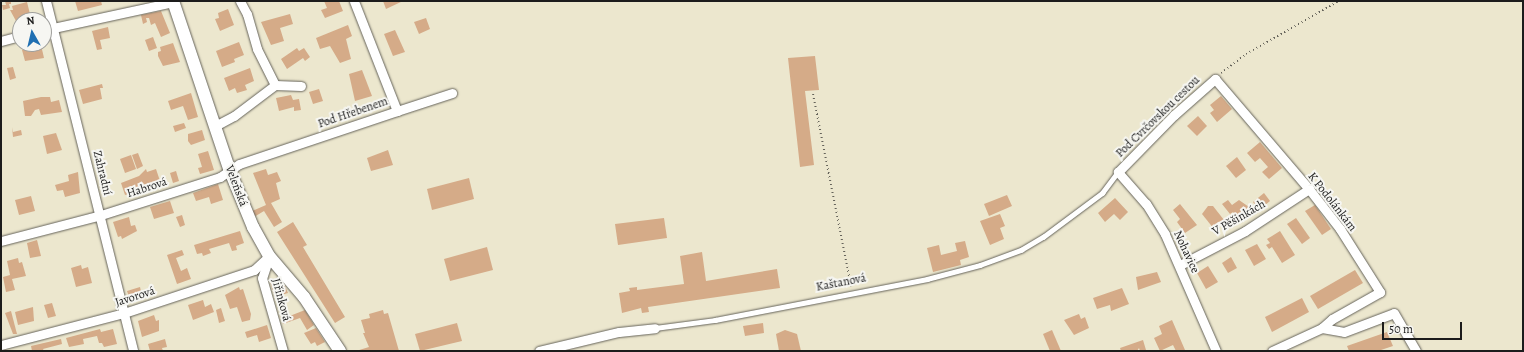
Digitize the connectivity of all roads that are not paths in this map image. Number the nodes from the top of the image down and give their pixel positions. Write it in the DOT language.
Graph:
graph roads {
  1 [pos="46,1"];
  2 [pos="240,1"];
  3 [pos="354,1"];
  4 [pos="173,2"];
  5 [pos="47,12"];
  6 [pos="52,28"];
  7 [pos="12,38"];
  8 [pos="1,41"];
  9 [pos="52,43"];
  10 [pos="1215,79"];
  11 [pos="275,85"];
  12 [pos="301,86"];
  13 [pos="452,93"];
  14 [pos="397,111"];
  15 [pos="215,126"];
  16 [pos="230,171"];
  17 [pos="1118,172"];
  18 [pos="1309,189"];
  19 [pos="101,215"];
  20 [pos="1,241"];
  21 [pos="269,256"];
  22 [pos="1180,265"];
  23 [pos="124,313"];
  24 [pos="655,328"];
  25 [pos="1322,328"];
  26 [pos="17,342"];
  27 [pos="1,345"];
  28 [pos="19,351"];
  29 [pos="133,351"];
  30 [pos="283,351"];
  31 [pos="340,351"];
  32 [pos="540,351"];
  33 [pos="1216,351"];
  34 [pos="1272,351"];
  35 [pos="1416,351"];
  1 -- 5 [label="street, Zahradní"];
  2 -- 11 [label="street"];
  3 -- 14 [label="street, Pod Hřebenem"];
  4 -- 6 [label="street"];
  4 -- 15 [label="street, Veleňská"];
  7 -- 8 [label="street"];
  9 -- 19 [label="street, Zahradní"];
  10 -- 17 [label="street, Pod Cvrčovskou cestou"];
  10 -- 18 [label="street, K Podolánkám"];
  11 -- 12 [label="street"];
  11 -- 15 [label="street"];
  13 -- 14 [label="street"];
  14 -- 16 [label="street, Pod Hřebenem"];
  15 -- 16 [label="street, Veleňská"];
  16 -- 19 [label="street, Habrová"];
  16 -- 21 [label="street, Veleňská"];
  17 -- 22 [label="street, Nohavice"];
  17 -- 24 [label="lane, Kaštanová"];
  18 -- 22 [label="street, V Pěšinkách"];
  18 -- 25 [label="street, K Podolánkám"];
  19 -- 20 [label="street, Habrová"];
  19 -- 23 [label="street, Zahradní"];
  21 -- 23 [label="street, Javorová"];
  21 -- 30 [label="street, Jiřinková"];
  21 -- 31 [label="street, Veleňská"];
  22 -- 33 [label="street, Nohavice"];
  23 -- 26 [label="street, Javorová"];
  23 -- 29 [label="street, Zahradní"];
  24 -- 32 [label="street, Kaštanová"];
  25 -- 34 [label="street, K Podolánkám"];
  25 -- 35 [label="street"];
  26 -- 27 [label="street, Javorová"];
  26 -- 28 [label="street"];
}
